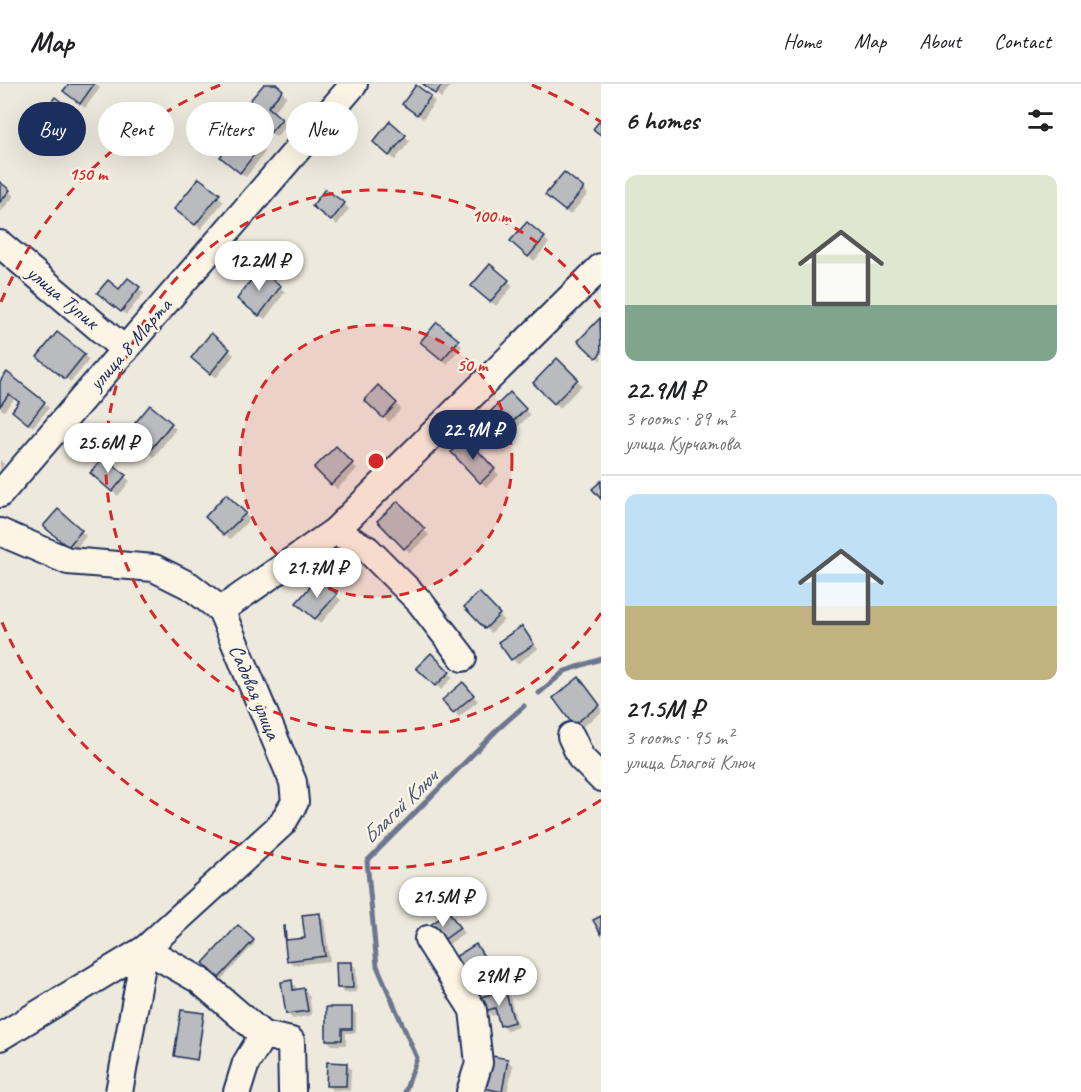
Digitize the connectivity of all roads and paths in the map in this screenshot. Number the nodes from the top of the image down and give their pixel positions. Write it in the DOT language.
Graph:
graph roads {
  1 [pos="354,84"];
  2 [pos="0,244"];
  3 [pos="601,267"];
  4 [pos="125,350"];
  5 [pos="0,494"];
  6 [pos="335,531"];
  7 [pos="0,532"];
  8 [pos="221,610"];
  9 [pos="463,658"];
  10 [pos="572,736"];
  11 [pos="601,778"];
  12 [pos="428,939"];
  13 [pos="145,949"];
  14 [pos="263,1035"];
  15 [pos="0,1037"];
  16 [pos="119,1092"];
  17 [pos="237,1092"];
  18 [pos="292,1092"];
  19 [pos="470,1092"];
  1 -- 4 [label="street, улица 8 Марта"];
  2 -- 4 [label="street, улица Тупик"];
  3 -- 6 [label="street"];
  4 -- 5 [label="street, улица 8 Марта"];
  6 -- 8 [label="street"];
  6 -- 9 [label="street"];
  7 -- 8 [label="street, Садовая улица"];
  8 -- 13 [label="street, Садовая улица"];
  10 -- 11 [label="street"];
  12 -- 19 [label="street"];
  13 -- 14 [label="street"];
  13 -- 15 [label="street, Садовая улица"];
  13 -- 16 [label="street"];
  14 -- 17 [label="street"];
  14 -- 18 [label="street"];
}
